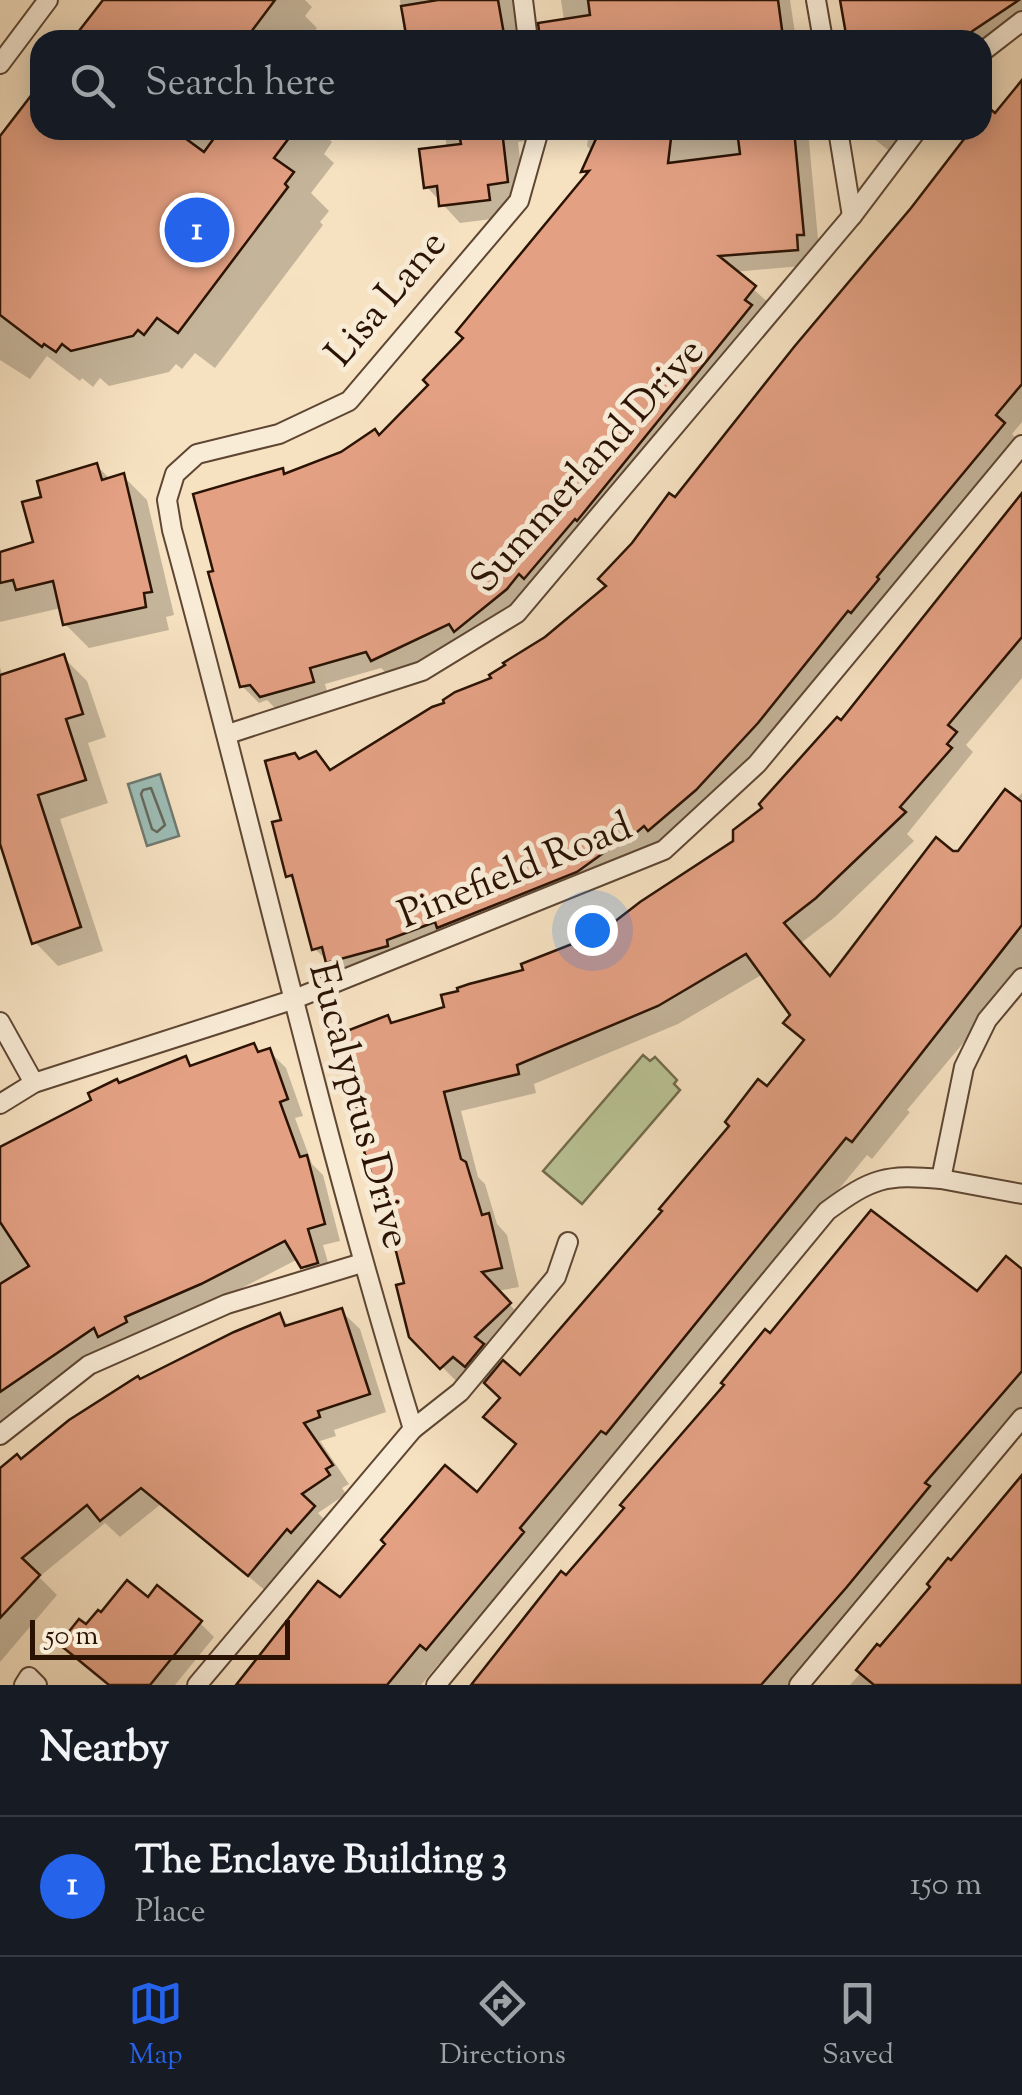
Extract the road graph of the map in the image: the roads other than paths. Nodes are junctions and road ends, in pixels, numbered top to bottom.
1 (48, 0) edge
2 (523, 0) edge
3 (816, 0) edge
4 (1022, 22) edge
5 (527, 30) edge
6 (821, 30) edge
7 (992, 44) edge
8 (0, 64) edge
9 (536, 140) edge
10 (840, 140) edge
11 (909, 140) edge
12 (852, 216) junction
13 (1022, 446) edge
14 (175, 474) joint
15 (228, 734) junction
16 (1022, 978) edge
17 (292, 1000) junction
18 (0, 1022) edge
19 (34, 1083) junction
20 (0, 1104) edge
21 (941, 1179) junction
22 (1022, 1194) edge
23 (568, 1242) dead end
24 (362, 1263) junction
25 (1022, 1418) edge
26 (413, 1429) junction
27 (0, 1435) edge
28 (24, 1685) edge
29 (37, 1685) edge
30 (197, 1685) edge
31 (436, 1685) edge
32 (799, 1685) edge

1 - 8 lane
2 - 5 lane
3 - 6 lane
4 - 7 lane
9 - 14 lane, Lisa Lane
10 - 12 lane
11 - 12 lane, Summerland Drive
12 - 15 lane, Summerland Drive
13 - 17 lane, Pinefield Road
14 - 15 lane, Eucalyptus Drive
15 - 17 lane, Eucalyptus Drive
16 - 21 lane
17 - 19 lane, Pinefield Road
17 - 24 lane, Eucalyptus Drive
18 - 19 lane
19 - 20 lane, Pinefield Road
21 - 22 lane
21 - 31 lane
23 - 26 lane
24 - 26 lane, Eucalyptus Drive
24 - 27 lane
25 - 32 lane
26 - 30 lane
28 - 29 lane

